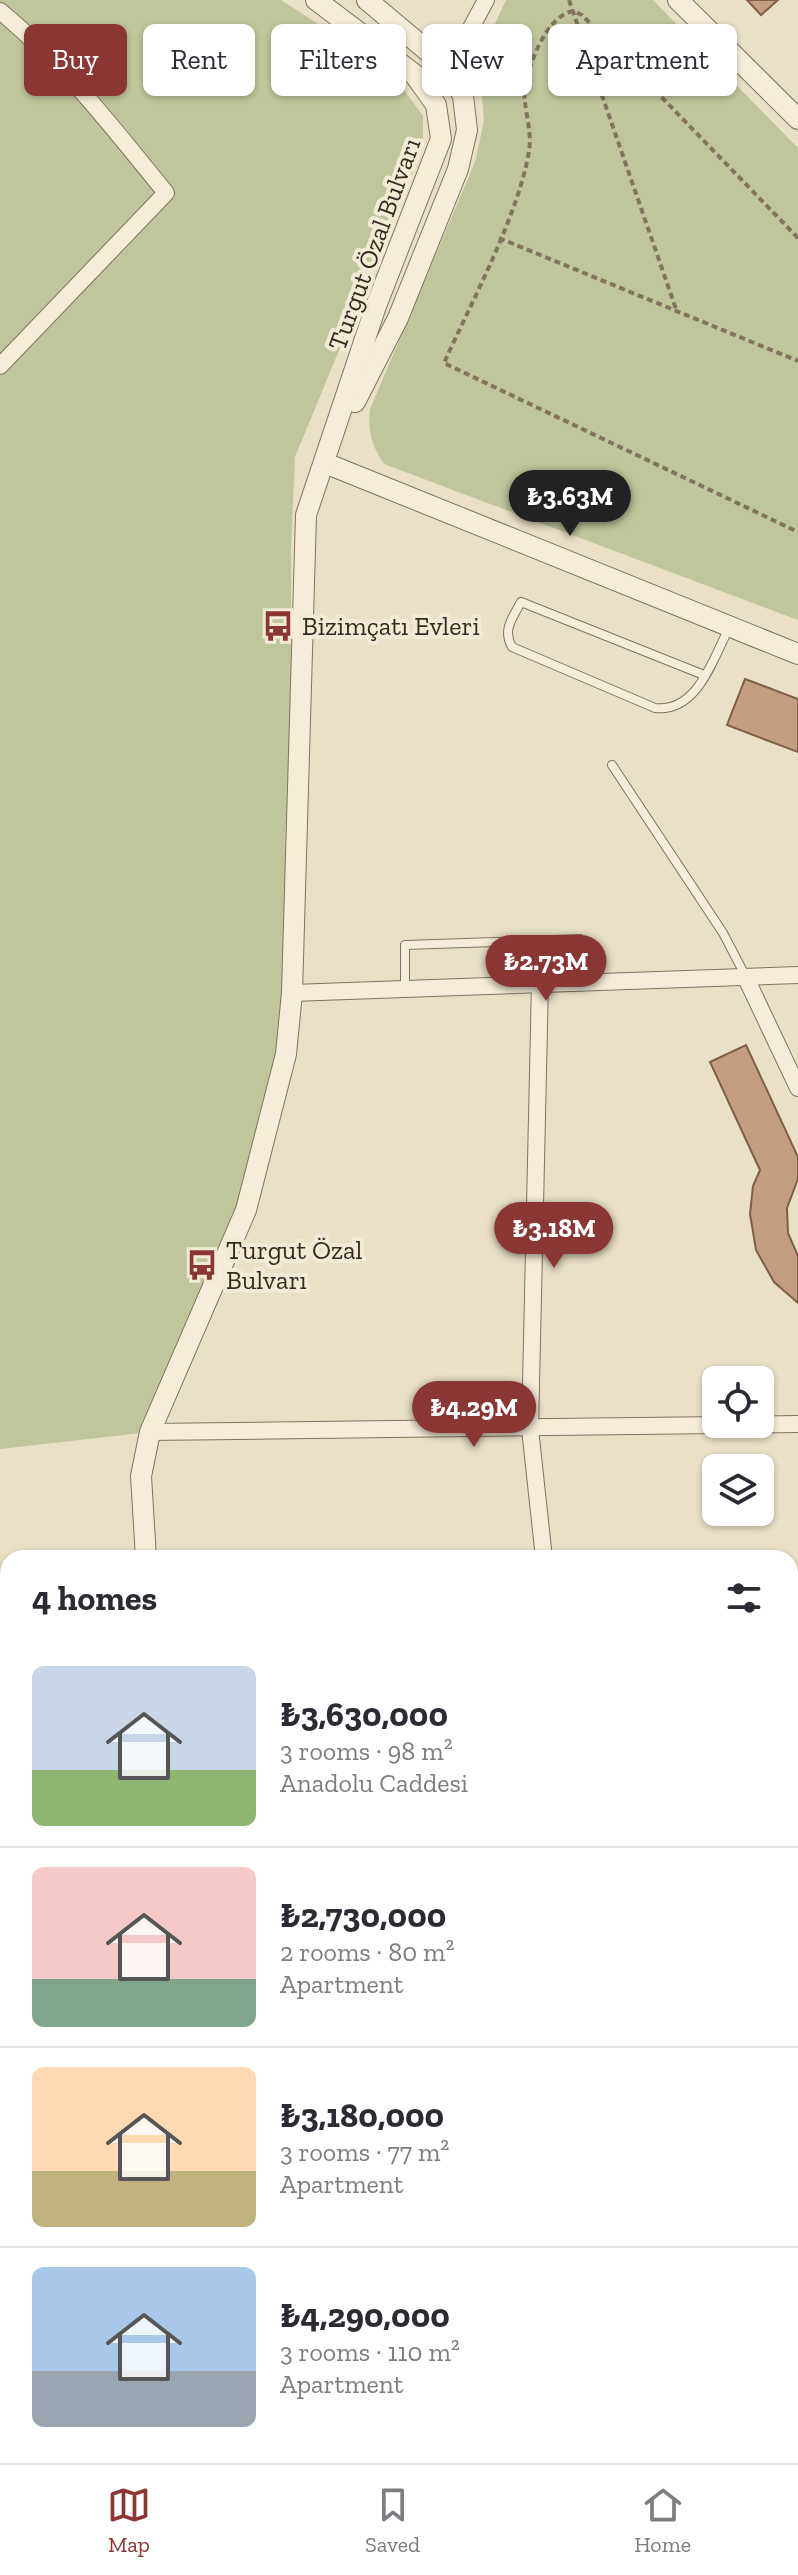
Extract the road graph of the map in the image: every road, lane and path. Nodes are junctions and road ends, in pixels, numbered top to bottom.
1 (316, 0) edge
2 (367, 0) edge
3 (486, 0) edge
4 (569, 0) edge
5 (678, 0) edge
6 (0, 11) edge
7 (573, 11) junction
8 (473, 24) edge
9 (422, 46) edge
10 (463, 96) edge
11 (798, 119) edge
12 (499, 238) junction
13 (798, 238) edge
14 (677, 312) junction
15 (798, 361) edge
16 (0, 366) edge
17 (325, 463) junction
18 (798, 532) edge
19 (730, 626) junction
20 (798, 654) edge
21 (704, 675) junction
22 (612, 765) dead end
23 (580, 939) dead end
24 (798, 975) edge
25 (746, 978) junction
26 (540, 983) junction
27 (405, 989) junction
28 (292, 993) junction
29 (798, 1088) edge
30 (798, 1424) edge
31 (530, 1429) junction
32 (150, 1432) junction
33 (146, 1550) edge
34 (543, 1550) edge

1 - 17 street, Turgut Özal Bulvarı
2 - 9 street, Turgut Özal Bulvarı
3 - 8 street
4 - 7 path
5 - 11 street
6 - 16 street
7 - 12 path
7 - 13 path
7 - 14 path
10 - 17 street, Turgut Özal Bulvarı
12 - 14 path
12 - 18 path
14 - 15 path
17 - 19 street
17 - 28 street, Turgut Özal Bulvarı
19 - 20 street
19 - 21 lane
21 - 21 lane
22 - 25 lane
23 - 27 lane
24 - 25 street
25 - 26 street
25 - 29 street
26 - 27 street
26 - 31 street
27 - 28 street
28 - 32 street, Turgut Özal Bulvarı
30 - 31 street
31 - 32 street
31 - 34 street
32 - 33 street, Turgut Özal Bulvarı

